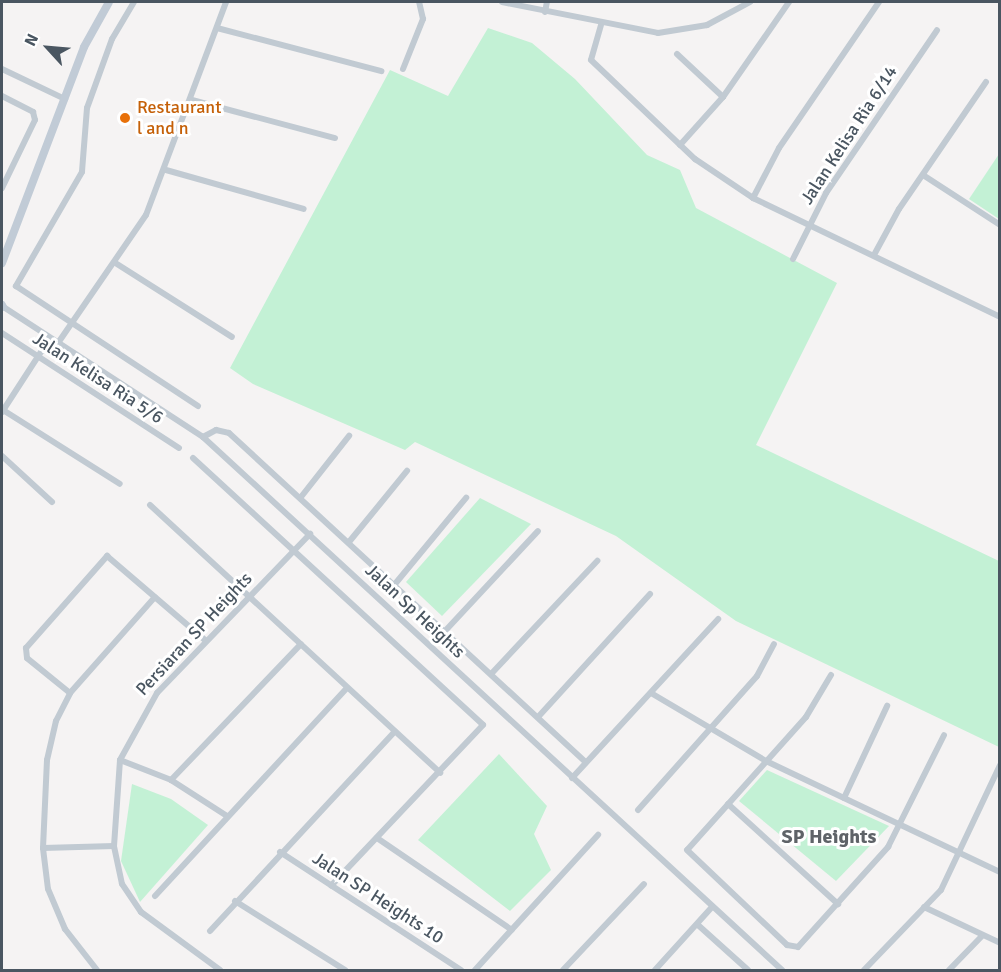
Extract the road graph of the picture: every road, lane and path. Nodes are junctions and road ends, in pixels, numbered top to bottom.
1 (109, 2) edge
2 (134, 2) edge
3 (226, 2) edge
4 (418, 2) edge
5 (502, 2) edge
6 (547, 2) edge
7 (750, 2) edge
8 (789, 2) edge
9 (879, 2) edge
10 (545, 12) junction
11 (601, 25) junction
12 (217, 28) junction
13 (937, 30) dead end
14 (677, 54) dead end
15 (2, 69) edge
16 (403, 69) dead end
17 (381, 71) dead end
18 (986, 82) dead end
19 (2, 96) edge
20 (723, 97) junction
21 (65, 99) junction
22 (192, 100) junction
23 (335, 138) dead end
24 (680, 145) junction
25 (166, 170) junction
26 (923, 175) junction
27 (2, 188) edge
28 (753, 198) junction
29 (304, 209) dead end
30 (810, 225) junction
31 (999, 225) edge
32 (874, 255) junction
33 (793, 259) dead end
34 (2, 263) edge
35 (117, 264) junction
36 (2, 306) edge
37 (999, 317) edge
38 (72, 325) junction
39 (2, 333) edge
40 (232, 337) dead end
41 (50, 338) junction
42 (58, 344) junction
43 (39, 358) junction
44 (198, 406) dead end
45 (2, 411) edge
46 (203, 436) junction
47 (349, 436) dead end
48 (179, 448) dead end
49 (2, 456) edge
50 (192, 458) dead end
51 (406, 471) dead end
52 (120, 484) dead end
53 (301, 497) junction
54 (466, 498) dead end
55 (52, 502) dead end
56 (150, 505) dead end
57 (538, 531) dead end
58 (310, 534) junction
59 (349, 542) junction
60 (293, 551) junction
61 (597, 561) dead end
62 (395, 584) junction
63 (650, 594) dead end
64 (249, 596) junction
65 (155, 597) junction
66 (718, 619) dead end
67 (446, 630) junction
68 (206, 641) junction
69 (300, 644) junction
70 (774, 644) dead end
71 (492, 673) junction
72 (831, 675) dead end
73 (347, 688) junction
74 (70, 693) junction
75 (651, 693) junction
76 (887, 706) dead end
77 (539, 716) junction
78 (708, 729) junction
79 (395, 731) junction
80 (944, 735) dead end
81 (120, 760) junction
82 (766, 761) junction
83 (586, 762) junction
84 (999, 765) edge
85 (440, 773) junction
86 (572, 778) junction
87 (171, 780) junction
88 (844, 798) junction
89 (728, 804) junction
90 (638, 810) dead end
91 (227, 816) junction
92 (901, 825) junction
93 (598, 835) dead end
94 (376, 838) junction
95 (114, 846) junction
96 (44, 848) junction
97 (280, 852) junction
98 (959, 852) junction
99 (999, 872) edge
100 (644, 884) dead end
101 (331, 886) junction
102 (155, 896) dead end
103 (236, 901) junction
104 (838, 904) junction
105 (712, 907) junction
106 (924, 907) junction
107 (698, 925) junction
108 (512, 930) junction
109 (210, 931) dead end
110 (982, 936) junction
111 (999, 943) edge
112 (98, 970) edge
113 (220, 970) edge
114 (345, 970) edge
115 (461, 970) edge
116 (475, 970) edge
117 (563, 970) edge
118 (655, 970) edge
119 (748, 970) edge
120 (782, 970) edge
121 (864, 970) edge
122 (949, 970) edge

1 - 21 main road
2 - 38 street
3 - 12 street
4 - 16 street
5 - 10 street
6 - 10 street
7 - 11 street
8 - 20 street
9 - 28 street
10 - 11 street
11 - 24 street
12 - 17 street
12 - 22 street
13 - 30 street, Jalan Kelisa Ria 6/14
14 - 20 street
15 - 21 street
18 - 26 street
19 - 27 street
20 - 24 street
21 - 34 main road
22 - 23 street
22 - 25 street
24 - 28 street
25 - 29 street
25 - 35 street
26 - 31 street
26 - 32 street
28 - 30 street
30 - 32 street
30 - 33 street, Jalan Kelisa Ria 6/14
32 - 37 street
35 - 38 street
35 - 40 street
36 - 41 street, Jalan Sp Heights
38 - 42 street
38 - 44 street
39 - 43 street, Jalan Kelisa Ria 5/6
41 - 42 street, Jalan Sp Heights
41 - 43 street
42 - 46 street, Jalan Sp Heights
43 - 45 street
43 - 48 street, Jalan Kelisa Ria 5/6
45 - 52 street
46 - 53 street
46 - 58 street, Jalan Sp Heights
47 - 53 street
49 - 55 street
50 - 60 street
51 - 59 street
53 - 59 street
54 - 62 street
56 - 64 street
57 - 67 street
58 - 60 street, Persiaran SP Heights
58 - 86 street, Jalan Sp Heights
59 - 62 street
60 - 64 street, Persiaran SP Heights
60 - 85 street
61 - 71 street
62 - 67 street
63 - 77 street
64 - 68 street, Persiaran SP Heights
64 - 69 street
65 - 68 street
65 - 74 street
65 - 74 street
66 - 75 street
67 - 71 street
68 - 81 street, Persiaran SP Heights
69 - 73 street
69 - 87 street
70 - 78 street
71 - 77 street
72 - 82 street
73 - 79 street
73 - 91 street
74 - 96 street
75 - 78 street
75 - 83 street
76 - 88 street
77 - 83 street
78 - 82 street
78 - 90 street
79 - 85 street
79 - 97 street
80 - 92 street
81 - 87 street
81 - 95 street, Persiaran SP Heights
82 - 88 street
82 - 89 street
83 - 86 street
84 - 98 street
85 - 94 street
86 - 105 street, Jalan Sp Heights
87 - 91 street
88 - 92 street
89 - 104 street
89 - 104 street
91 - 102 street
92 - 98 street
92 - 104 street
93 - 108 street
94 - 101 street
94 - 108 street
95 - 96 street
95 - 113 street, Persiaran SP Heights
96 - 112 street
97 - 101 street, Jalan SP Heights 10
97 - 103 street
98 - 99 street
98 - 106 street
100 - 117 street
101 - 115 street, Jalan SP Heights 10
103 - 109 street
103 - 114 street
105 - 107 street
105 - 120 street, Jalan Sp Heights
106 - 110 street
106 - 121 street
107 - 118 street
107 - 119 street
108 - 116 street
110 - 111 street
110 - 122 street

